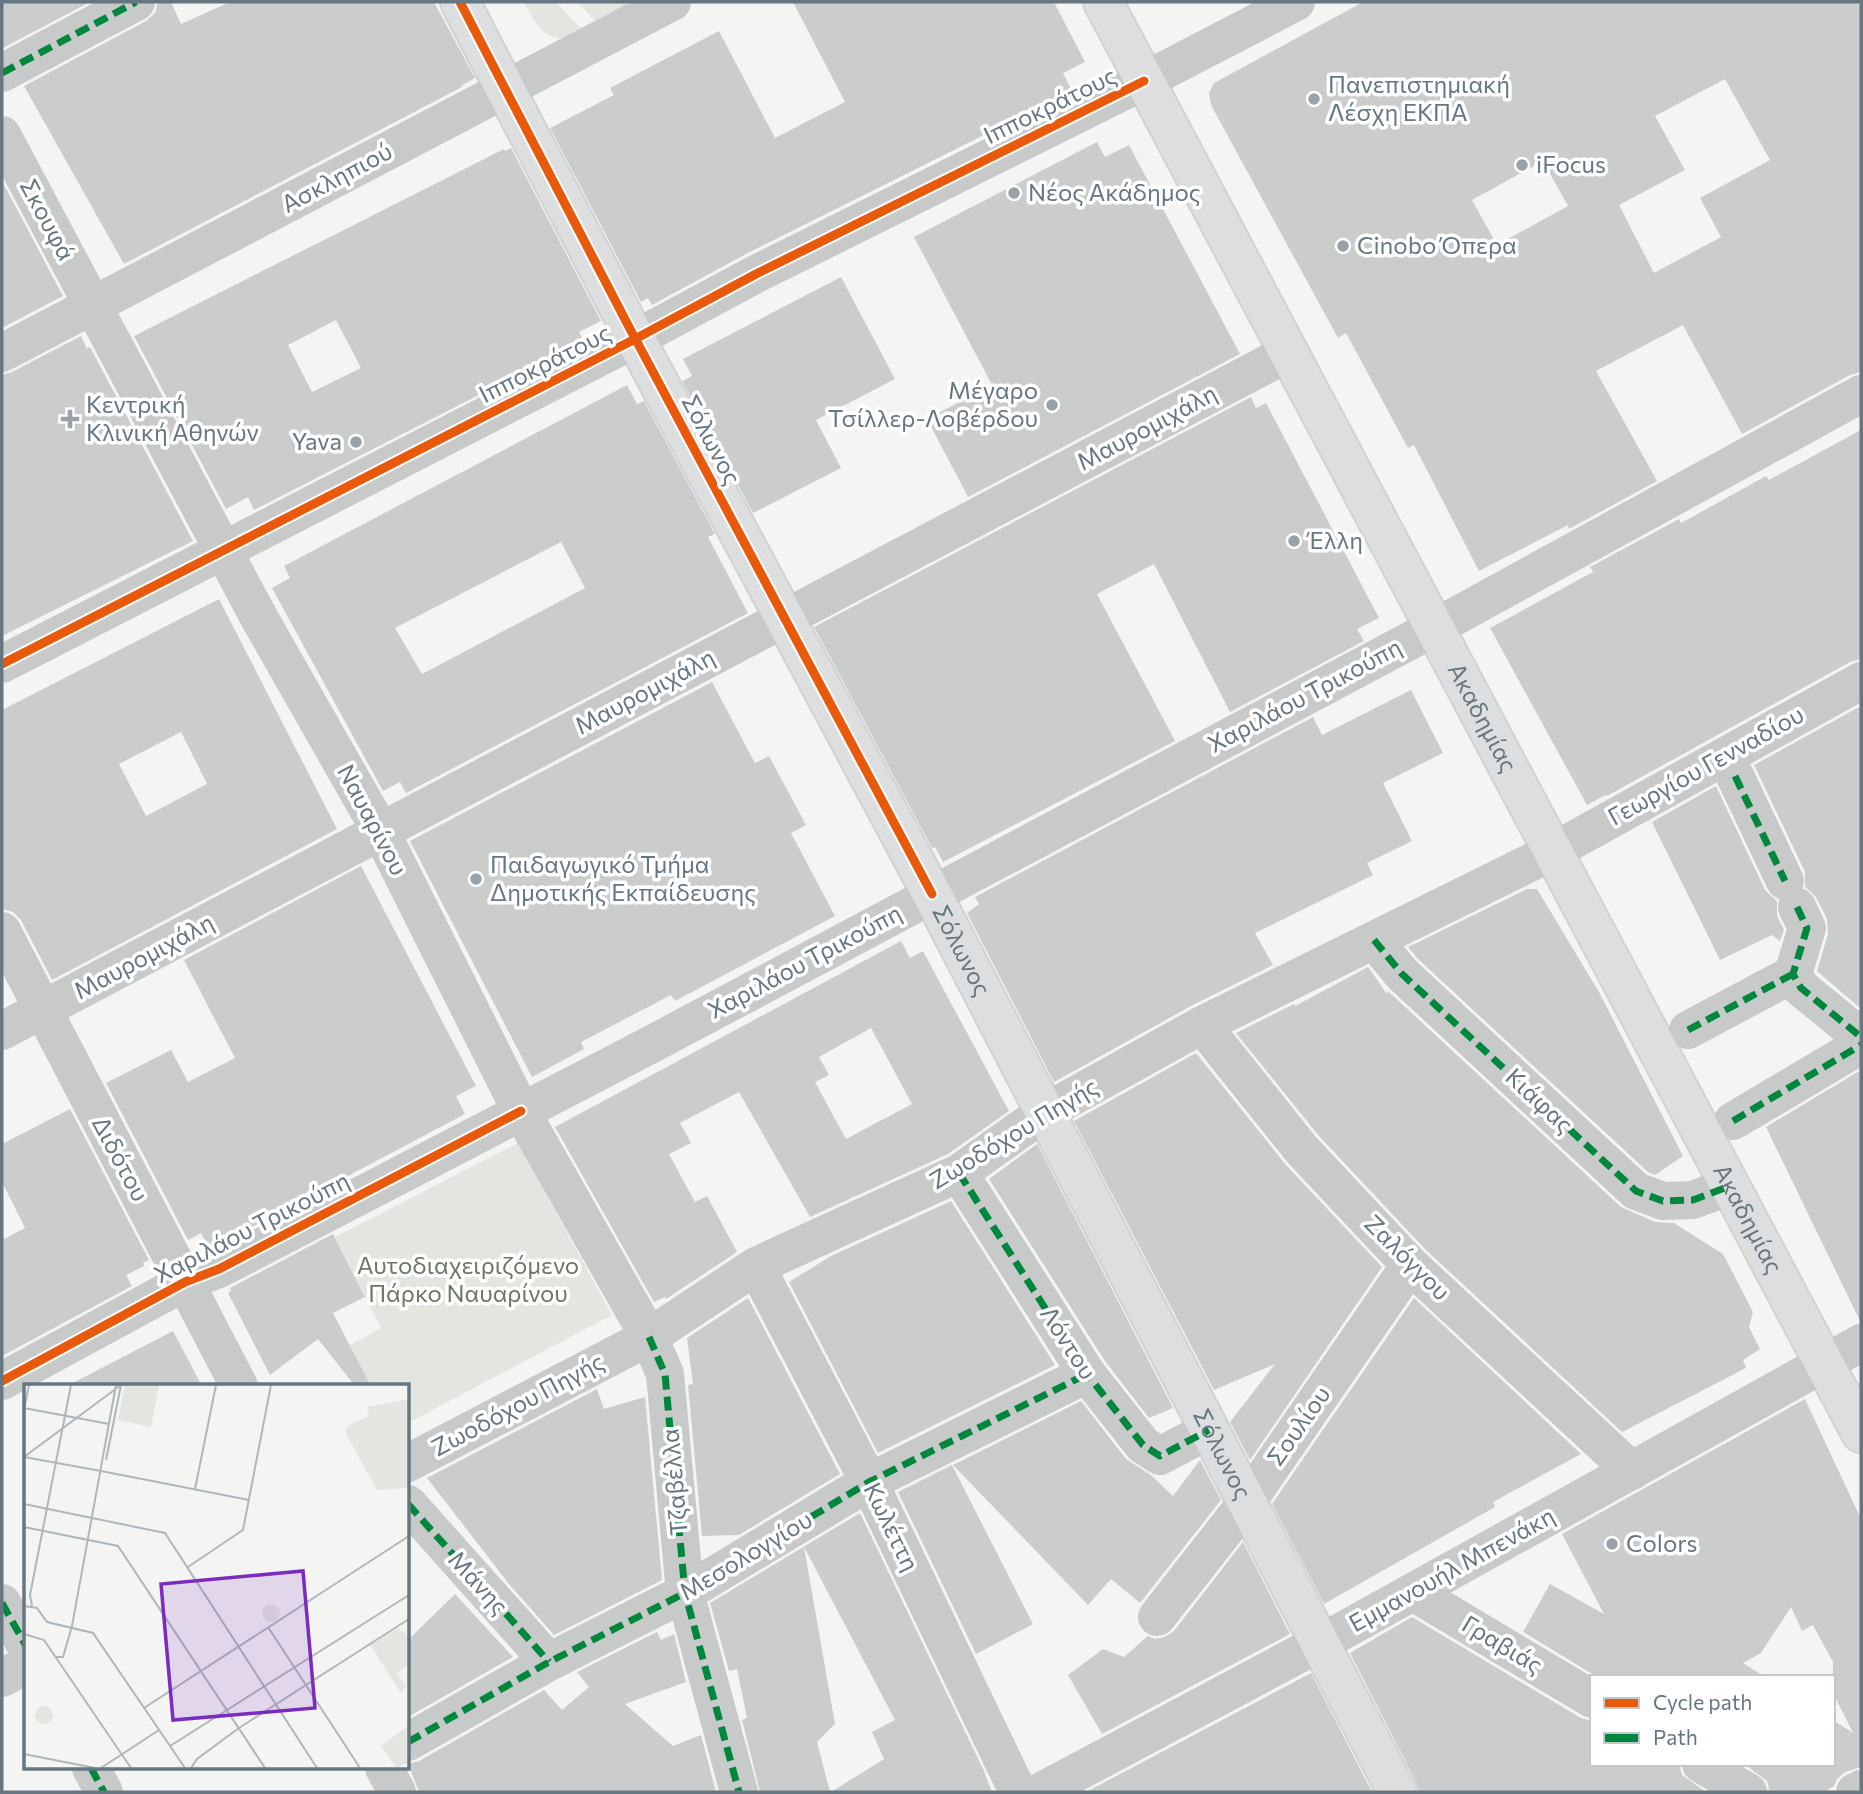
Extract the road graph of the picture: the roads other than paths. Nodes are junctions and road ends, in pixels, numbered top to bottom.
1 (136, 2) edge
2 (460, 2) edge
3 (672, 2) edge
4 (1103, 2) edge
5 (1296, 2) edge
6 (2, 73) edge
7 (1144, 81) junction
8 (505, 89) junction
9 (2, 135) edge
10 (92, 306) junction
11 (635, 339) junction
12 (2, 353) edge
13 (1288, 353) junction
14 (1861, 394) edge
15 (223, 551) junction
16 (785, 619) junction
17 (1434, 628) junction
18 (2, 664) edge
19 (1861, 681) edge
20 (1735, 776) dead end
21 (381, 832) junction
22 (1552, 852) junction
23 (932, 894) junction
24 (2, 931) edge
25 (1374, 940) junction
26 (1793, 974) junction
27 (43, 1010) junction
28 (1202, 1025) junction
29 (1688, 1030) dead end
30 (2, 1031) edge
31 (1861, 1037) edge
32 (1861, 1045) edge
33 (521, 1111) junction
34 (1045, 1112) junction
35 (1733, 1121) dead end
36 (959, 1173) junction
37 (1730, 1186) junction
38 (1410, 1265) junction
39 (756, 1266) junction
40 (184, 1282) junction
41 (649, 1337) junction
42 (1861, 1343) edge
43 (1824, 1364) junction
44 (1087, 1374) junction
45 (2, 1381) edge
46 (238, 1384) edge
47 (1209, 1430) junction
48 (1861, 1433) edge
49 (410, 1462) edge
50 (1632, 1471) junction
51 (869, 1482) junction
52 (1247, 1502) junction
53 (410, 1506) edge
54 (1413, 1592) junction
55 (685, 1593) junction
56 (2, 1603) edge
57 (1157, 1617) dead end
58 (24, 1642) edge
59 (1320, 1643) junction
60 (549, 1662) junction
61 (24, 1666) edge
62 (2, 1678) edge
63 (1590, 1698) edge
64 (410, 1741) edge
65 (1705, 1766) edge
66 (92, 1770) edge
67 (384, 1770) edge
68 (1861, 1789) edge
69 (104, 1792) edge
70 (397, 1792) edge
71 (738, 1792) edge
72 (1018, 1792) edge
73 (1040, 1792) edge
74 (1397, 1792) edge
75 (1748, 1792) edge
76 (1855, 1792) edge

1 - 6 street
2 - 8 main road, Σόλωνος
3 - 8 street, Ασκληπιού
4 - 7 main road, Ακαδημίας
5 - 7 street, Ιπποκράτους
7 - 11 street, Ιπποκράτους
7 - 13 main road, Ακαδημίας
8 - 10 street, Ασκληπιού
8 - 11 main road, Σόλωνος
9 - 10 street, Σκουφά
10 - 12 street, Ασκληπιού
10 - 15 street, Ναυαρίνου
11 - 15 street, Ιπποκράτους
11 - 16 main road, Σόλωνος
13 - 16 street, Μαυρομιχάλη
13 - 17 main road, Ακαδημίας
14 - 17 street, Χαριλάου Τρικούπη
15 - 18 street, Ιπποκράτους
15 - 21 street, Ναυαρίνου
16 - 21 street, Μαυρομιχάλη
16 - 23 main road, Σόλωνος
17 - 22 main road, Ακαδημίας
17 - 23 street, Χαριλάου Τρικούπη
19 - 22 street, Γεωργίου Γενναδίου
20 - 26 street
21 - 27 street, Μαυρομιχάλη
21 - 33 street, Ναυαρίνου
22 - 25 street, Ζωοδόχου Πηγής
22 - 37 main road, Ακαδημίας
23 - 33 street, Χαριλάου Τρικούπη
23 - 34 main road, Σόλωνος
24 - 27 street, Διδότου
25 - 28 street, Ζωοδόχου Πηγής
25 - 37 street, Κιάφας
26 - 29 street
26 - 31 street
27 - 30 street, Μαυρομιχάλη
27 - 40 street, Διδότου
28 - 34 street, Ζωοδόχου Πηγής
28 - 38 street, Ζαλόγγου
32 - 35 street
33 - 40 street, Χαριλάου Τρικούπη
33 - 41 street, Ναυαρίνου
34 - 36 street, Ζωοδόχου Πηγής
34 - 47 main road, Σόλωνος
36 - 39 street, Ζωοδόχου Πηγής
36 - 44 street, Λόντου
37 - 43 main road, Ακαδημίας
38 - 50 street, Ζαλόγγου
38 - 52 street, Σουλίου
39 - 41 street, Ζωοδόχου Πηγής
39 - 51 street, Κωλέττη
40 - 45 street, Χαριλάου Τρικούπη
40 - 46 street, Διδότου
41 - 49 street, Ζωοδόχου Πηγής
41 - 55 street, Τζαβέλλα
42 - 43 street, Εμμανουήλ Μπενάκη
43 - 48 main road, Ακαδημίας
43 - 50 street, Εμμανουήλ Μπενάκη
44 - 47 street, Λόντου
44 - 51 street, Μεσολογγίου
47 - 52 main road, Σόλωνος
50 - 54 street, Εμμανουήλ Μπενάκη
51 - 55 street, Μεσολογγίου
51 - 72 street, Κωλέττη
52 - 57 street, Σουλίου
52 - 59 main road, Σόλωνος
53 - 60 street, Μάνης
54 - 59 street, Εμμανουήλ Μπενάκη
54 - 63 street, Γραβιάς
55 - 60 street, Μεσολογγίου
55 - 71 street, Τζαβέλλα
56 - 58 street
59 - 73 street, Εμμανουήλ Μπενάκη
59 - 74 main road, Σόλωνος
60 - 64 street, Μεσολογγίου
61 - 62 street
65 - 75 street
66 - 69 street
67 - 70 street
68 - 76 street

